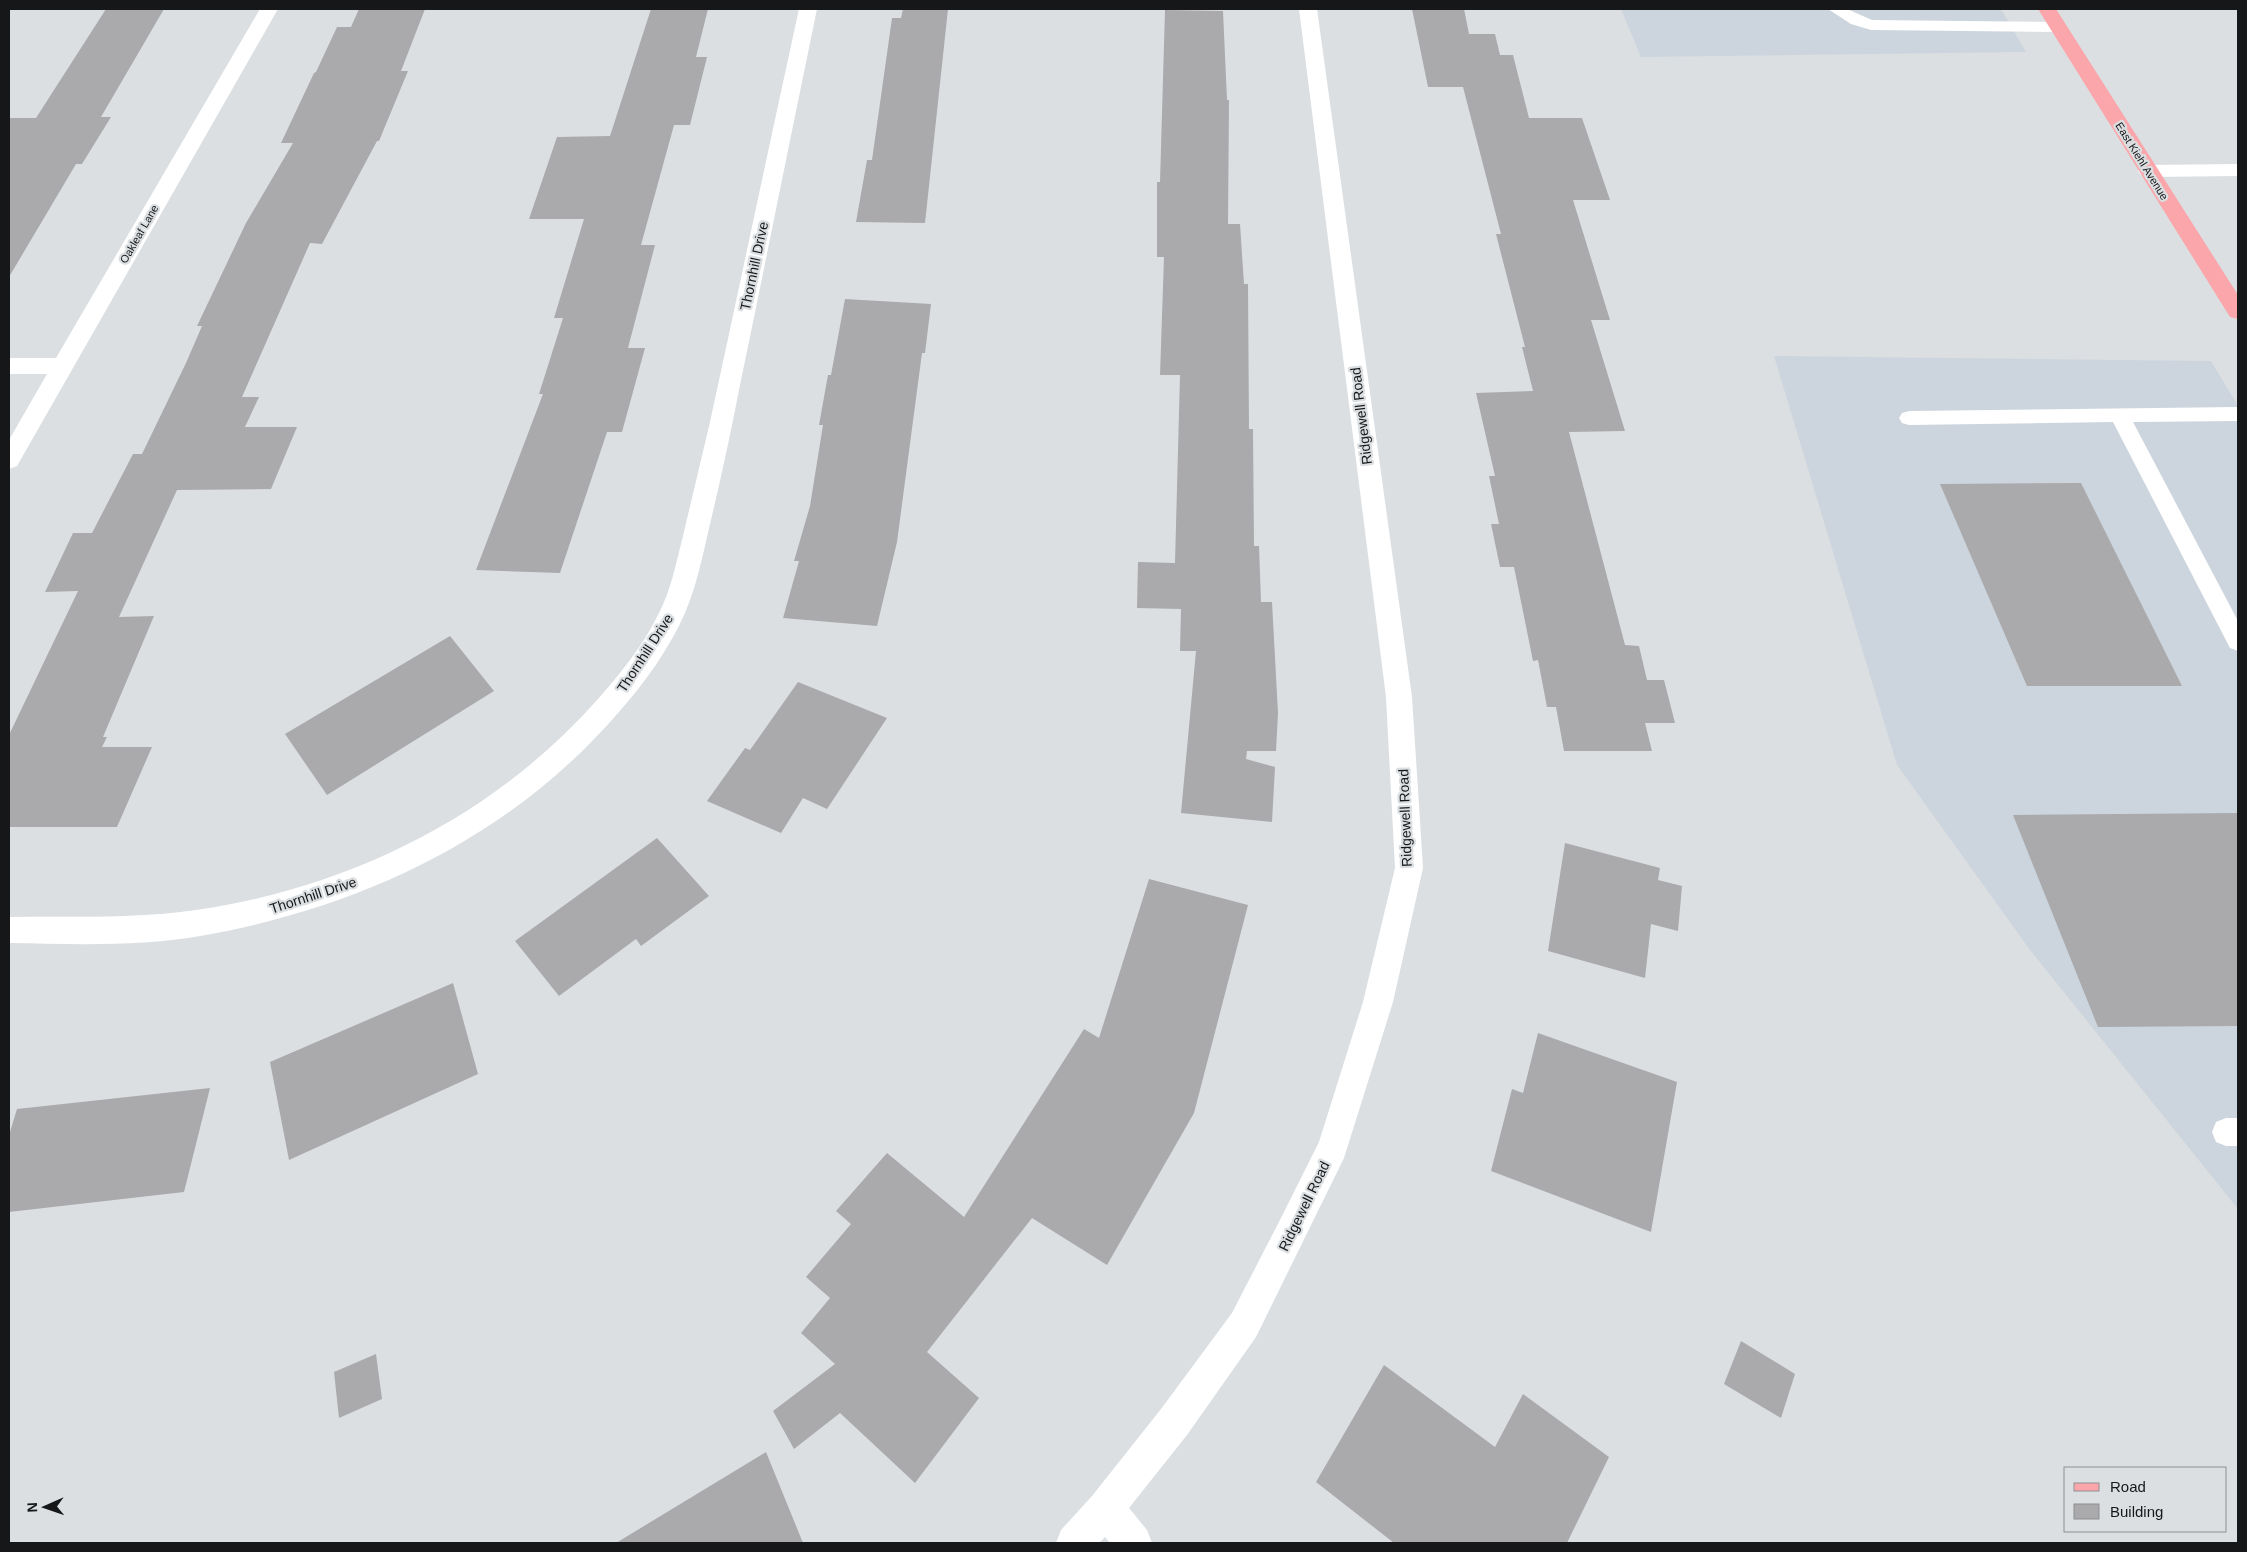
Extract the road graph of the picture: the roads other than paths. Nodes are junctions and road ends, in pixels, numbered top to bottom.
1 (269, 9) edge
2 (808, 9) edge
3 (1308, 9) edge
4 (1836, 9) edge
5 (1934, 9) edge
6 (2047, 9) edge
7 (1944, 26) junction
8 (2058, 27) junction
9 (2148, 170) junction
10 (2238, 170) edge
11 (2238, 312) edge
12 (9, 366) edge
13 (62, 366) junction
14 (2238, 414) edge
15 (2119, 415) junction
16 (1909, 418) dead end
17 (9, 460) edge
18 (2238, 642) edge
19 (9, 930) edge
20 (1105, 1509) junction
21 (1074, 1543) edge
22 (1134, 1543) edge

1 - 13 street, Oakleaf Lane
2 - 19 street, Thornhill Drive
3 - 20 street, Ridgewell Road
4 - 7 lane
5 - 7 lane
6 - 8 main road, East Kiehl Avenue
7 - 8 lane
8 - 9 main road, East Kiehl Avenue
9 - 10 street
9 - 11 main road, East Kiehl Avenue
12 - 13 street
13 - 17 street, Oakleaf Lane
14 - 15 lane
15 - 16 lane
15 - 18 lane
20 - 21 street, Ridgewell Road
20 - 22 street

